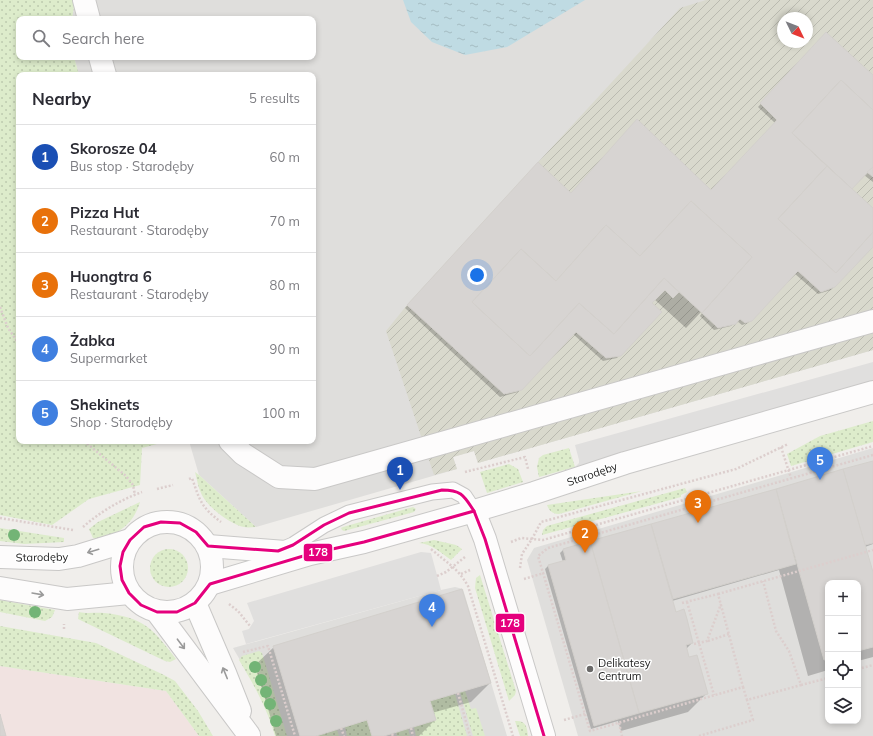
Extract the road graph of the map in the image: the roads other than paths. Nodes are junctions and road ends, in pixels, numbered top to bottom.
1 (84, 0) edge
2 (89, 16) edge
3 (101, 60) edge
4 (104, 72) edge
5 (873, 321) edge
6 (873, 392) edge
7 (233, 444) edge
8 (474, 511) junction
9 (130, 540) junction
10 (208, 546) junction
11 (278, 551) junction
12 (310, 554) junction
13 (0, 557) edge
14 (0, 588) edge
15 (129, 593) junction
16 (203, 593) junction
17 (157, 612) junction
18 (249, 736) edge
19 (544, 736) edge

1 - 2 street
3 - 4 street
5 - 7 street
6 - 8 street, Starodęby
8 - 11 lane
8 - 12 street, Starodęby
8 - 19 street
9 - 10 street
9 -> 13 street, Starodęby
9 - 15 street
10 - 11 street, Starodęby
10 - 16 street
11 - 12 street, Starodęby
12 - 16 street, Starodęby
14 -> 15 street
15 - 17 street
16 - 17 street
18 -> 16 street
17 -> 18 street

